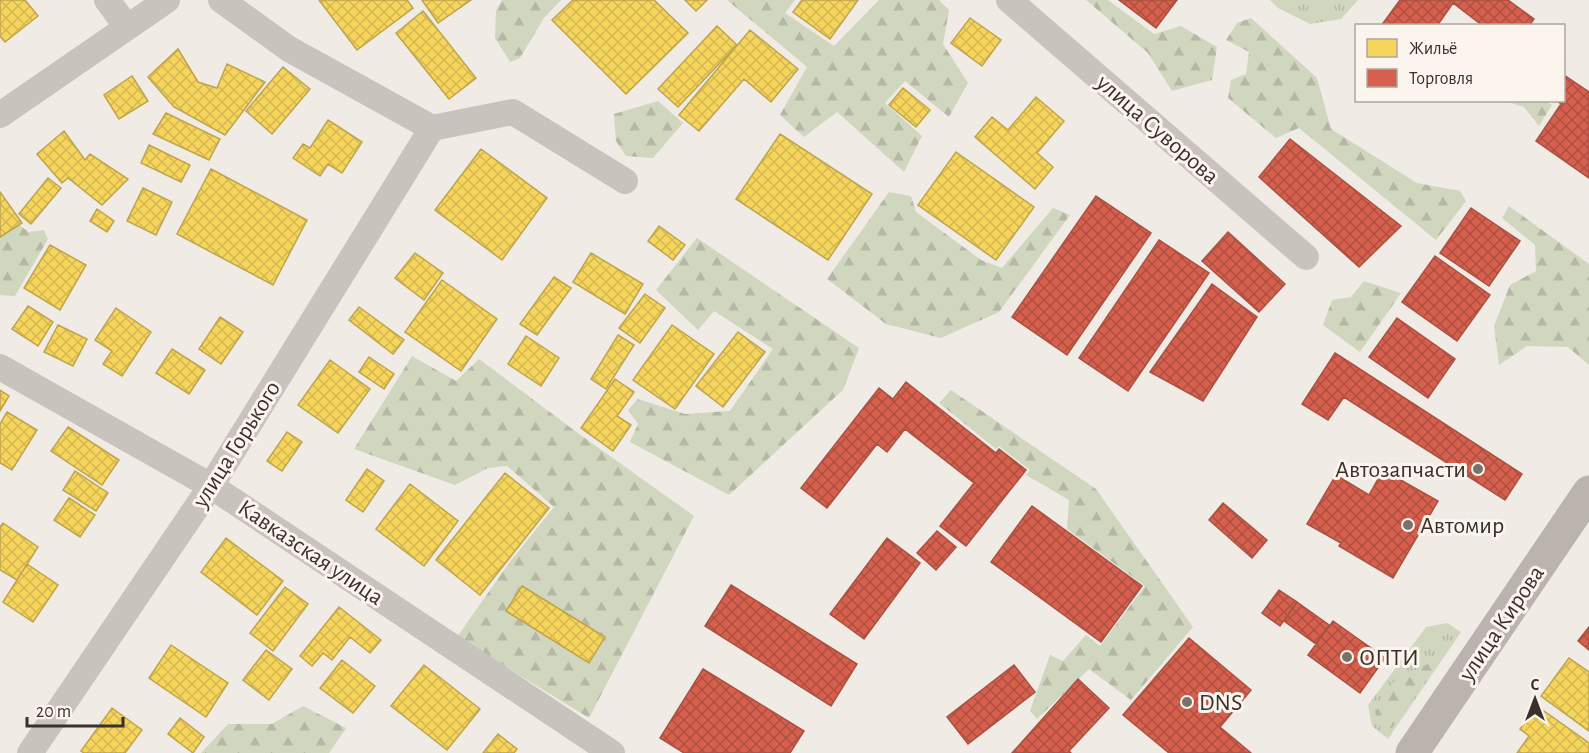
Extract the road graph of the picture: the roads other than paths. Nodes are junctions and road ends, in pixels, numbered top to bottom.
1 (107, 0) edge
2 (167, 0) edge
3 (221, 0) edge
4 (1009, 0) edge
5 (127, 27) junction
6 (0, 115) edge
7 (432, 128) junction
8 (625, 181) dead end
9 (1306, 258) dead end
10 (0, 367) edge
11 (211, 486) junction
12 (1589, 492) edge
13 (30, 753) edge
14 (612, 753) edge
15 (1412, 753) edge

1 - 5 street
2 - 5 street
3 - 7 street
4 - 9 street, улица Суворова
5 - 6 street
7 - 8 street
7 - 11 street, улица Горького
10 - 11 street, Кавказская улица
11 - 13 street, улица Горького
11 - 14 street, Кавказская улица
12 - 15 main road, улица Кирова

